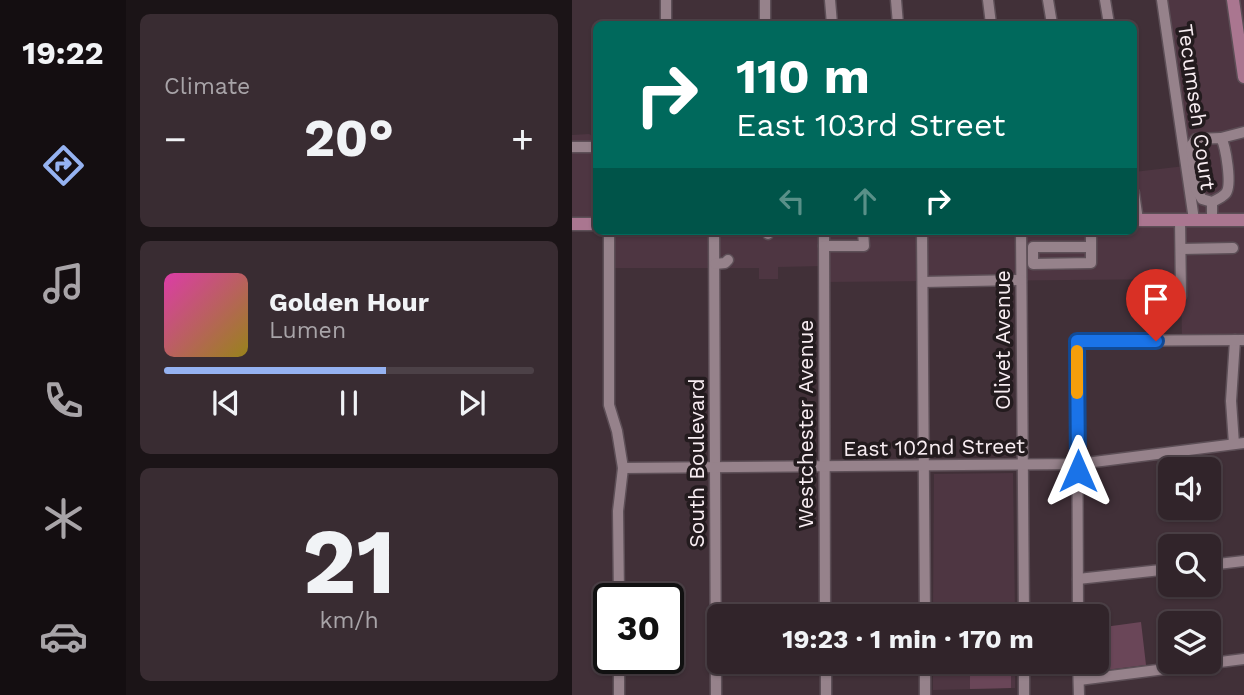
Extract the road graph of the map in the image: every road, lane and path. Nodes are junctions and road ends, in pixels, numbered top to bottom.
1 (666, 0) edge
2 (765, 0) edge
3 (830, 0) edge
4 (896, 0) edge
5 (988, 0) edge
6 (1048, 0) edge
7 (1105, 0) edge
8 (1162, 0) edge
9 (1233, 0) edge
10 (666, 21) edge
11 (765, 21) edge
12 (832, 21) edge
13 (898, 21) edge
14 (991, 21) edge
15 (1052, 21) edge
16 (1108, 21) edge
17 (1242, 52) edge
18 (1244, 77) edge
19 (1244, 132) edge
20 (1221, 138) junction
21 (572, 147) edge
22 (593, 147) edge
23 (1211, 202) junction
24 (1137, 220) edge
25 (1180, 220) junction
26 (1194, 220) junction
27 (1211, 220) junction
28 (1244, 220) edge
29 (572, 224) edge
30 (593, 224) edge
31 (609, 235) edge
32 (714, 235) edge
33 (825, 235) edge
34 (863, 235) edge
35 (922, 235) edge
36 (1021, 235) edge
37 (1091, 235) edge
38 (824, 246) junction
39 (1091, 247) junction
40 (1233, 248) dead end
41 (1181, 249) junction
42 (1021, 257) junction
43 (1033, 257) junction
44 (728, 260) dead end
45 (715, 264) junction
46 (1021, 280) junction
47 (923, 282) junction
48 (1181, 296) dead end
49 (1239, 340) edge
50 (1239, 443) edge
51 (1078, 464) junction
52 (1021, 465) junction
53 (716, 466) junction
54 (924, 466) junction
55 (825, 467) junction
56 (623, 468) junction
57 (1244, 561) edge
58 (1221, 564) edge
59 (1158, 570) edge
60 (1078, 579) junction
61 (619, 583) edge
62 (825, 604) edge
63 (925, 604) edge
64 (1024, 604) edge
65 (1078, 604) edge
66 (1244, 659) edge
67 (619, 674) edge
68 (826, 674) edge
69 (925, 674) edge
70 (1024, 674) edge
71 (1079, 674) edge
72 (1079, 680) junction
73 (619, 695) edge
74 (716, 695) edge
75 (826, 695) edge
76 (925, 695) edge
77 (1024, 695) edge
78 (1079, 695) edge

1 - 10 street
2 - 11 street
3 - 12 street
4 - 13 street
5 - 14 street
6 - 15 street
7 - 16 street
8 - 26 street, Tecumseh Court
9 - 17 main road
17 - 18 main road
19 - 20 street
20 - 23 street
20 - 23 street
21 - 22 street
23 - 27 street
24 - 25 main road
25 - 26 main road
25 - 41 street
26 - 27 main road
27 - 28 main road
29 - 30 main road
31 - 56 street
32 - 45 street, South Boulevard
33 - 38 street, Westchester Avenue
34 - 38 street
35 - 47 street
36 - 42 street, Olivet Avenue
37 - 39 street
38 - 55 street, Westchester Avenue
39 - 43 street
39 - 43 street
40 - 41 street
41 - 48 street
42 - 43 street
42 - 46 street, Olivet Avenue
44 - 45 street
45 - 53 street, South Boulevard
46 - 47 street
46 - 52 street, Olivet Avenue
47 - 54 street
49 - 50 street
49 - 51 street
50 - 51 street, East 102nd Street
51 - 52 street, East 102nd Street
51 - 60 street
52 - 54 street, East 102nd Street
52 - 64 street, Olivet Avenue
53 - 55 street, East 102nd Street
53 - 56 street, East 102nd Street
53 - 74 street, South Boulevard
54 - 55 street, East 102nd Street
54 - 63 street
55 - 62 street, Westchester Avenue
56 - 61 street
57 - 58 street
59 - 60 street
60 - 65 street
66 - 72 street
67 - 73 street
68 - 75 street
69 - 76 street
70 - 77 street
71 - 72 street
72 - 78 street

